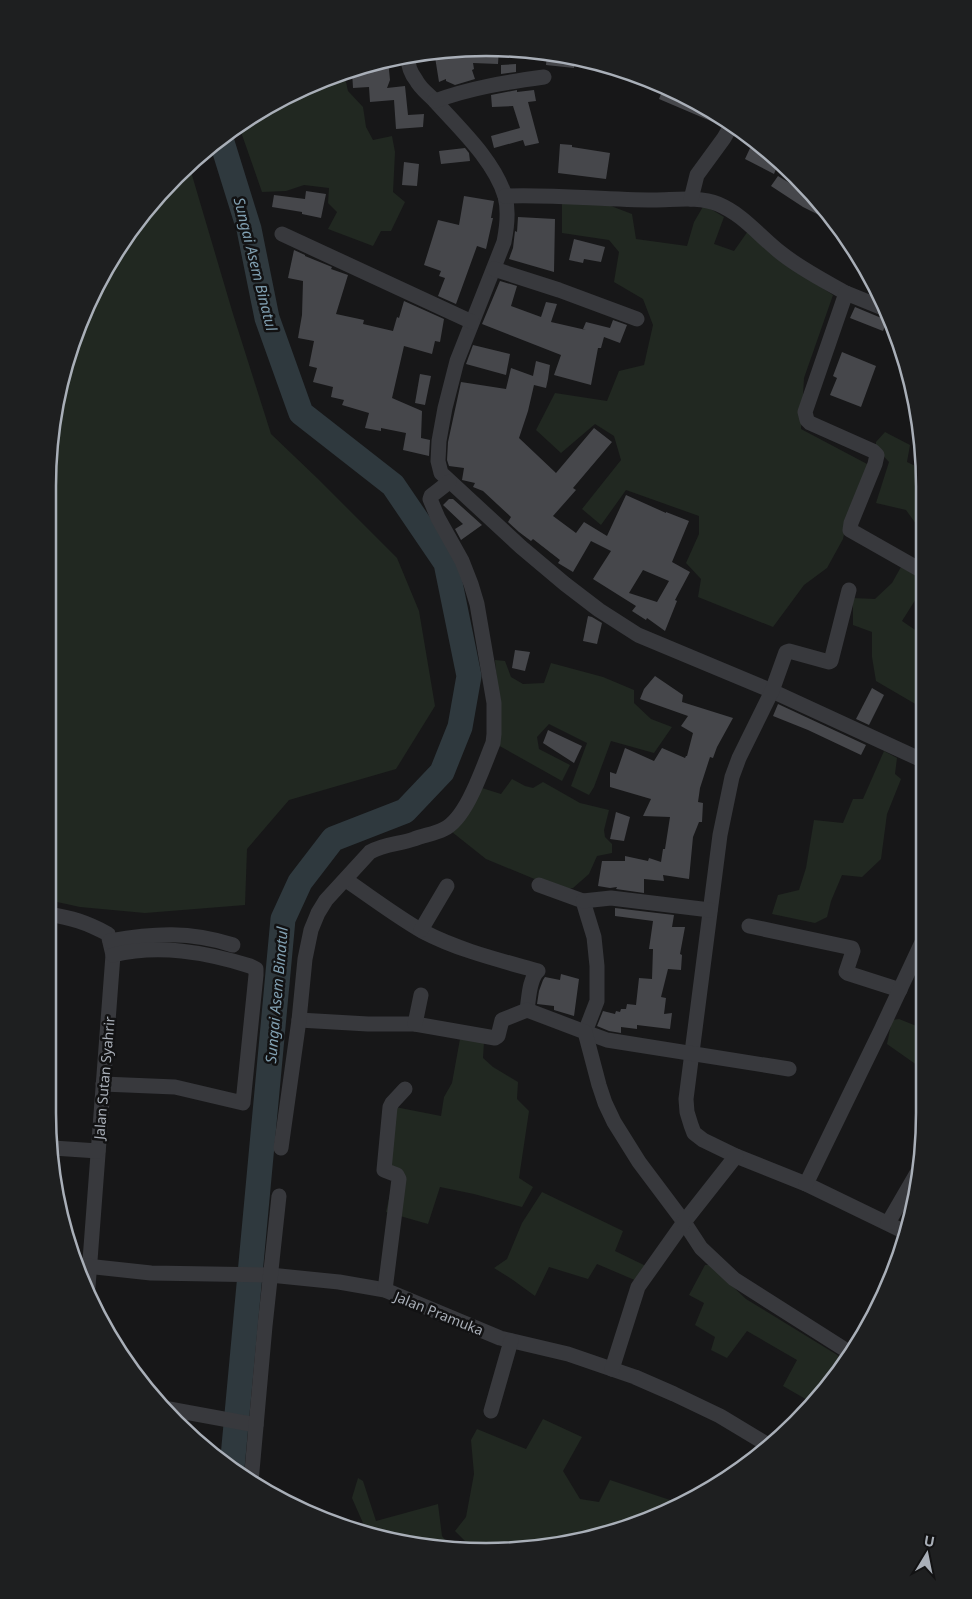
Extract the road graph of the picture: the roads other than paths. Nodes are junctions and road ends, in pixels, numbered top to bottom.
1 (408, 64) edge
2 (544, 77) dead end
3 (435, 101) junction
4 (728, 131) edge
5 (505, 196) junction
6 (691, 199) junction
7 (282, 234) dead end
8 (494, 269) junction
9 (846, 293) junction
10 (875, 305) edge
11 (637, 319) dead end
12 (472, 322) junction
13 (449, 482) junction
14 (916, 567) edge
15 (849, 590) dead end
16 (772, 691) junction
17 (916, 757) edge
18 (346, 880) junction
19 (539, 885) dead end
20 (447, 886) dead end
21 (583, 901) junction
22 (710, 910) junction
23 (56, 915) edge
24 (749, 926) dead end
25 (421, 930) junction
26 (233, 945) dead end
27 (112, 952) junction
28 (916, 955) edge
29 (900, 990) junction
30 (421, 995) dead end
31 (527, 1010) junction
32 (299, 1020) junction
33 (415, 1024) junction
34 (595, 1036) junction
35 (692, 1054) junction
36 (789, 1069) dead end
37 (103, 1084) junction
38 (405, 1089) dead end
39 (58, 1148) edge
40 (281, 1148) dead end
41 (98, 1151) junction
42 (736, 1156) junction
43 (806, 1184) junction
44 (909, 1188) edge
45 (279, 1196) dead end
46 (688, 1217) junction
47 (888, 1223) junction
48 (900, 1229) edge
49 (83, 1262) edge
50 (84, 1265) edge
51 (268, 1275) junction
52 (385, 1290) junction
53 (511, 1341) junction
54 (845, 1349) edge
55 (612, 1369) junction
56 (176, 1410) edge
57 (491, 1411) dead end
58 (255, 1425) junction
59 (762, 1442) edge
60 (252, 1473) edge

1 - 3 street
2 - 3 street
3 - 5 street
4 - 6 street
5 - 6 street
5 - 8 street
6 - 9 street
7 - 12 street
8 - 11 street
8 - 12 street
9 - 10 street
9 - 14 street
12 - 13 street
13 - 16 street
13 - 18 street
15 - 16 street
16 - 17 street
16 - 22 street
18 - 25 street
18 - 32 street
19 - 21 street
20 - 25 street
21 - 22 street
21 - 34 street
22 - 35 street
23 - 27 street
24 - 29 street
25 - 31 street
26 - 27 street
27 - 37 street, Jalan Sutan Syahrir
27 - 37 street
28 - 29 street
29 - 43 street
30 - 33 street
31 - 33 street
31 - 34 street
32 - 33 street
32 - 40 street
34 - 35 street
34 - 46 street
35 - 36 street
35 - 42 street
37 - 41 street, Jalan Sutan Syahrir
38 - 52 street
39 - 41 street
41 - 49 street, Jalan Sutan Syahrir
42 - 43 street
42 - 46 street
43 - 47 street
44 - 47 street
45 - 51 street
46 - 54 street
46 - 55 street
47 - 48 street
50 - 51 street, Jalan Pramuka
51 - 52 street, Jalan Pramuka
51 - 58 street
52 - 53 street, Jalan Pramuka
53 - 55 street, Jalan Pramuka
53 - 57 street
55 - 59 street, Jalan Pramuka
56 - 58 street
58 - 60 street

